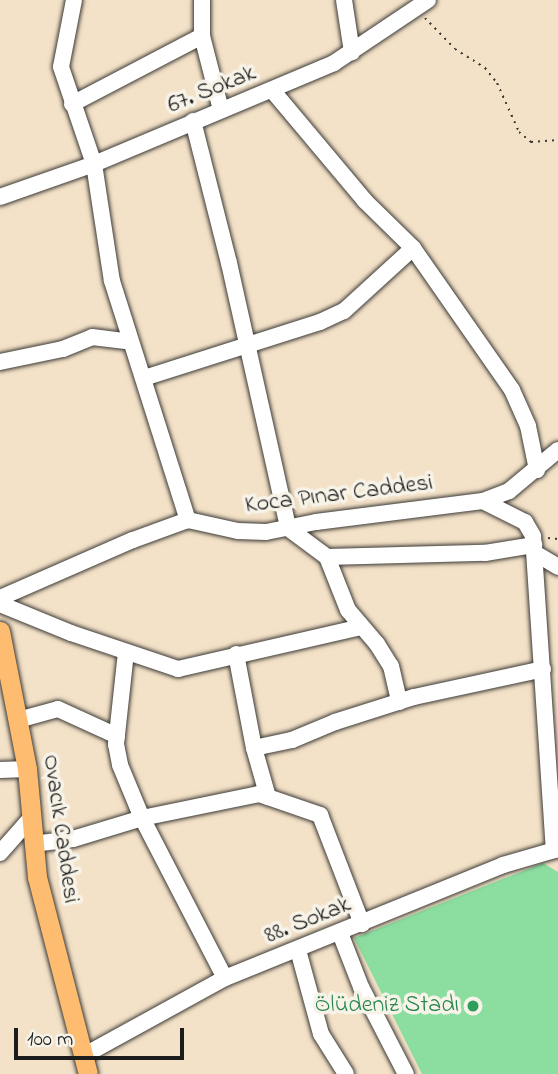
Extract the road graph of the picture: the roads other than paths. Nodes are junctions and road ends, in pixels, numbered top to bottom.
1 (74, 0) edge
2 (202, 0) edge
3 (344, 0) edge
4 (422, 4) edge
5 (202, 36) junction
6 (352, 52) junction
7 (272, 90) junction
8 (72, 104) junction
9 (221, 110) junction
10 (193, 121) junction
11 (94, 164) junction
12 (0, 197) edge
13 (413, 248) junction
14 (130, 342) junction
15 (246, 344) junction
16 (0, 362) edge
17 (144, 378) junction
18 (558, 450) edge
19 (537, 470) junction
20 (483, 501) junction
21 (188, 520) junction
22 (288, 528) junction
23 (534, 549) junction
24 (327, 557) junction
25 (558, 566) edge
26 (0, 598) edge
27 (0, 604) edge
28 (361, 628) junction
29 (0, 631) edge
30 (126, 652) junction
31 (236, 654) junction
32 (543, 670) junction
33 (399, 702) junction
34 (18, 720) junction
35 (117, 736) junction
36 (254, 748) junction
37 (27, 769) junction
38 (0, 770) edge
39 (268, 797) junction
40 (30, 818) junction
41 (142, 818) junction
42 (33, 844) junction
43 (556, 850) edge
44 (0, 853) edge
45 (362, 924) junction
46 (340, 933) junction
47 (298, 950) junction
48 (225, 978) junction
49 (86, 1065) edge
50 (346, 1074) edge
51 (406, 1074) edge

1 - 8 street
2 - 5 street
3 - 6 street
4 - 6 street, 67. Sokak
5 - 8 street
5 - 9 street
6 - 7 street, 67. Sokak
7 - 9 street, 67. Sokak
7 - 13 street
8 - 11 street
9 - 10 street, 67. Sokak
10 - 11 street, 67. Sokak
10 - 15 street
11 - 12 street, 67. Sokak
11 - 14 street
13 - 15 street
13 - 19 street
14 - 16 street
14 - 17 street
15 - 17 street
15 - 22 street
17 - 21 street
18 - 19 street, Koca Pınar Caddesi
19 - 20 street, Koca Pınar Caddesi
20 - 22 street, Koca Pınar Caddesi
20 - 23 street
21 - 22 street, Koca Pınar Caddesi
21 - 26 street
22 - 24 street
23 - 24 street
23 - 25 street
23 - 32 street
24 - 28 street
27 - 30 street
28 - 31 street
28 - 33 street
29 - 34 main road, Ovacık Caddesi
30 - 31 street
30 - 35 street
31 - 36 street
32 - 33 street
32 - 43 street
33 - 36 street
34 - 35 street
34 - 37 main road, Ovacık Caddesi
35 - 41 street
36 - 39 street
37 - 38 street
37 - 40 main road, Ovacık Caddesi
39 - 41 street
39 - 45 street
40 - 42 main road, Ovacık Caddesi
40 - 44 street
41 - 42 street
41 - 48 street
42 - 49 main road, Ovacık Caddesi
43 - 45 street, 88. Sokak
45 - 46 street, 88. Sokak
46 - 47 street, 88. Sokak
46 - 51 street
47 - 48 street, 88. Sokak
47 - 50 street
48 - 49 street, 88. Sokak

